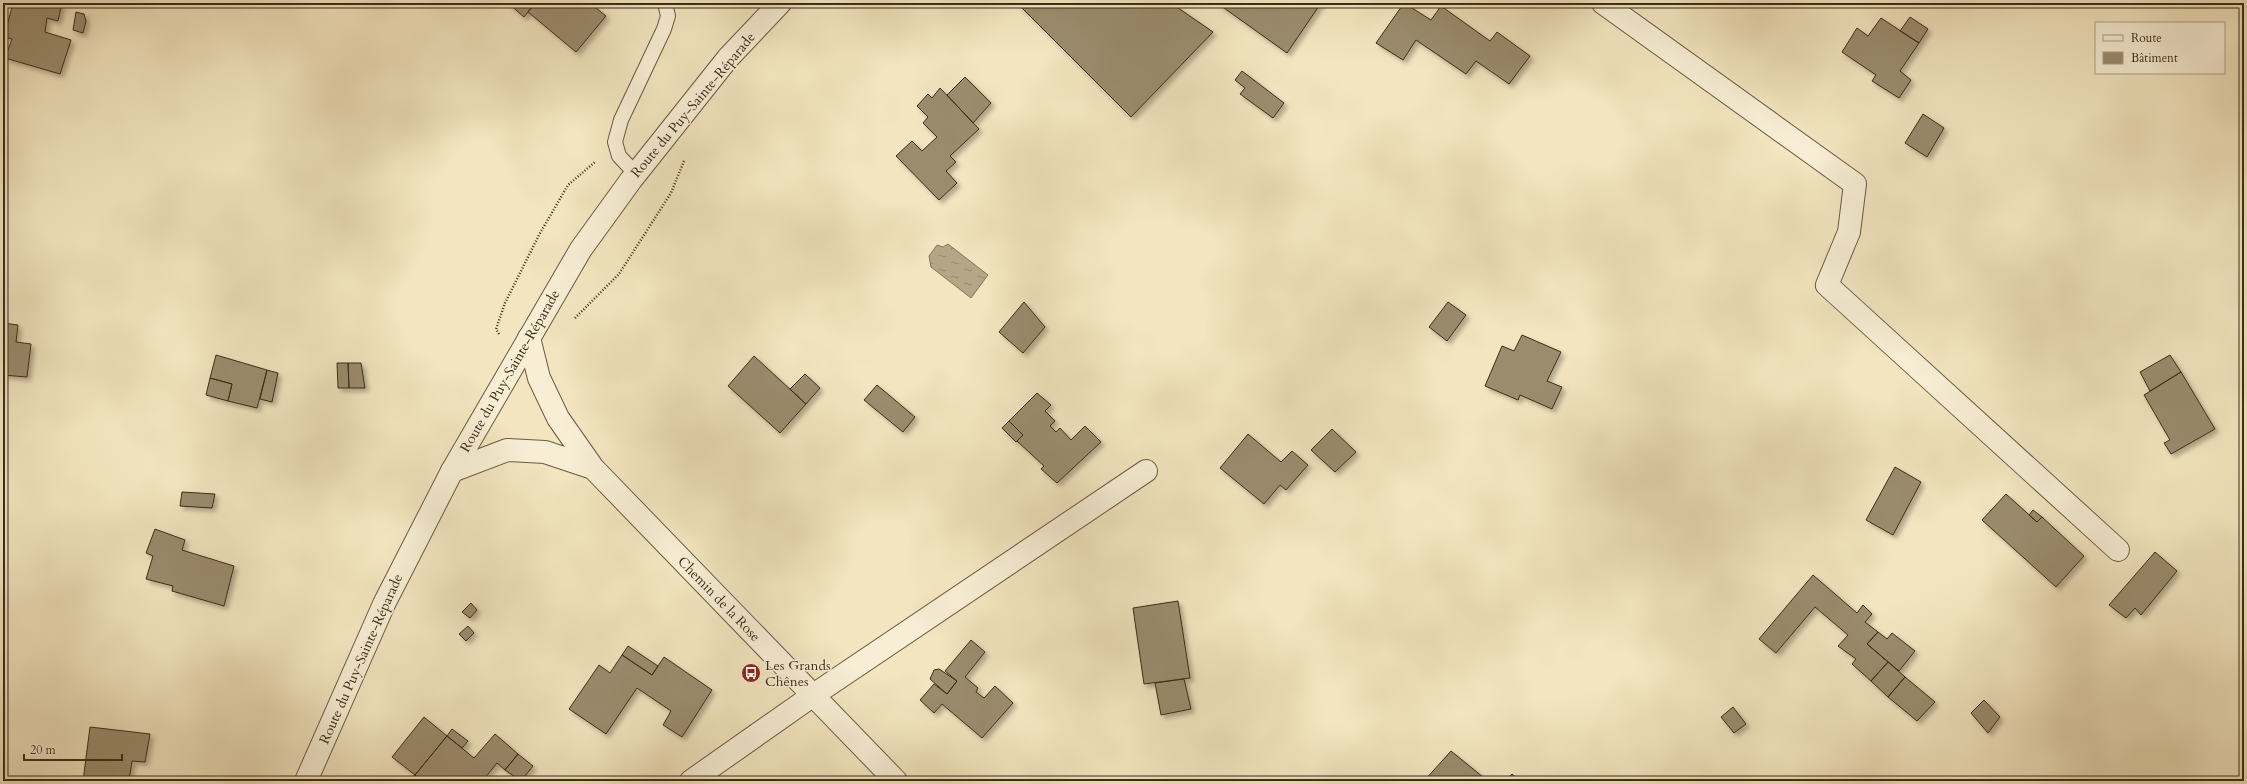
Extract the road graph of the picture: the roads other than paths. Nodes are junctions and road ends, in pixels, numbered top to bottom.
1 (665, 3) edge
2 (780, 3) edge
3 (1602, 3) edge
4 (636, 174) junction
5 (530, 338) junction
6 (593, 468) junction
7 (1146, 471) dead end
8 (452, 472) junction
9 (2118, 550) dead end
10 (812, 696) junction
11 (306, 781) edge
12 (691, 781) edge
13 (896, 781) edge

1 - 4 lane
2 - 4 street, Route du Puy-Sainte-Réparade
3 - 9 street
4 - 5 street, Route du Puy-Sainte-Réparade
5 - 6 street, Chemin de la Rose
5 - 8 street, Route du Puy-Sainte-Réparade
6 - 8 street, Chemin de la Rose
6 - 10 street, Chemin de la Rose
7 - 10 street
8 - 11 street, Route du Puy-Sainte-Réparade
10 - 12 street
10 - 13 street, Chemin de la Rose

